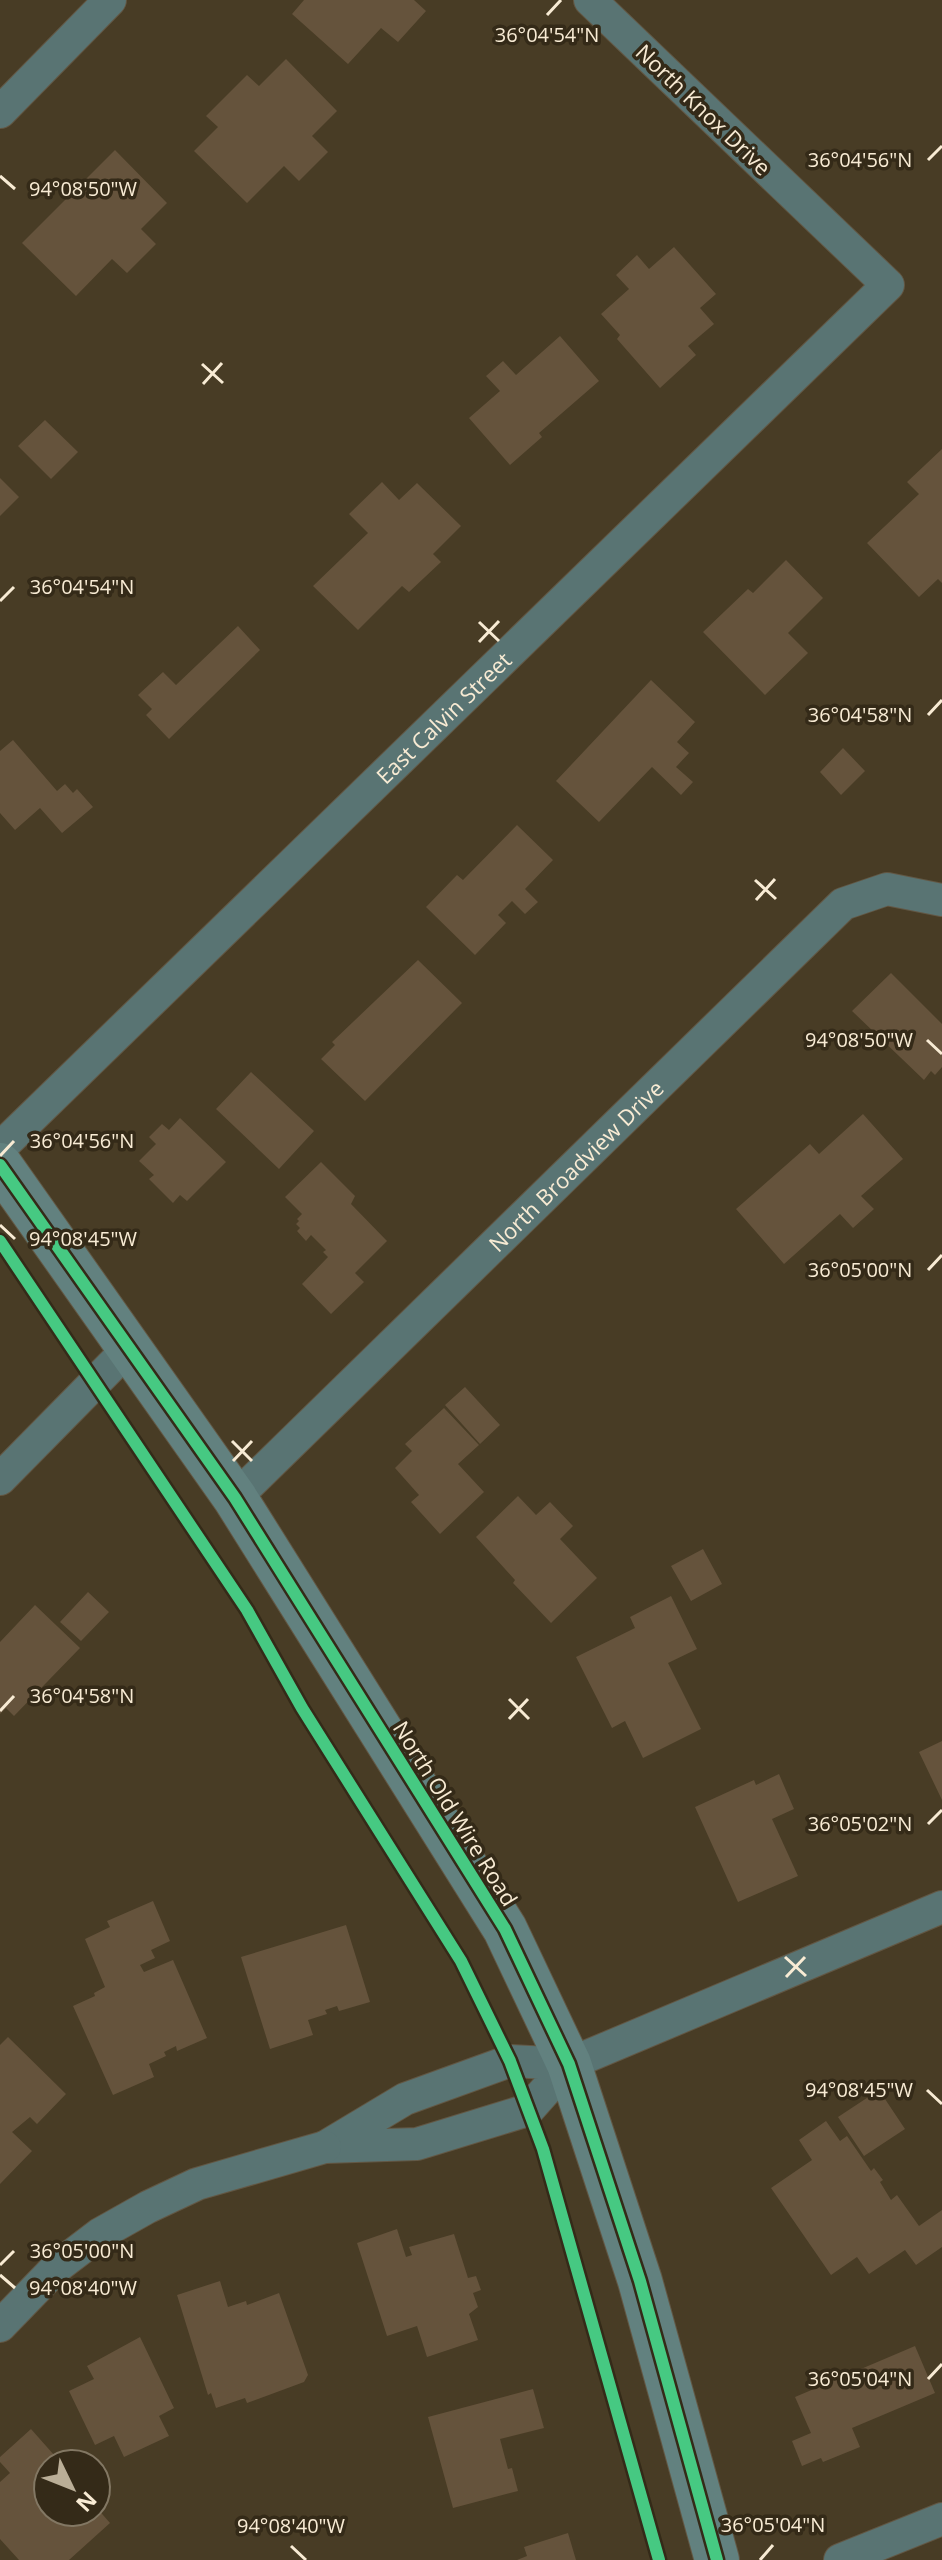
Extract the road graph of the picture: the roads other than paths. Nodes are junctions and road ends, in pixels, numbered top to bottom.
1 (110, 0) edge
2 (590, 0) edge
3 (0, 112) edge
4 (888, 285) joint
5 (942, 900) edge
6 (0, 1148) edge
7 (0, 1165) edge
8 (129, 1348) junction
9 (0, 1479) edge
10 (235, 1498) junction
11 (942, 1907) edge
12 (569, 2064) junction
13 (325, 2147) junction
14 (0, 2326) edge
15 (942, 2519) edge
16 (717, 2560) edge
17 (840, 2560) edge

1 - 3 street
2 - 4 street, North Knox Drive
4 - 6 street, East Calvin Street
5 - 10 street, North Broadview Drive
7 - 8 street, North Old Wire Road
8 - 9 street
8 - 10 street, North Old Wire Road
10 - 12 street, North Old Wire Road
11 - 12 street
12 - 13 street
12 - 13 street
12 - 16 street, North Old Wire Road
13 - 14 street
15 - 17 street

